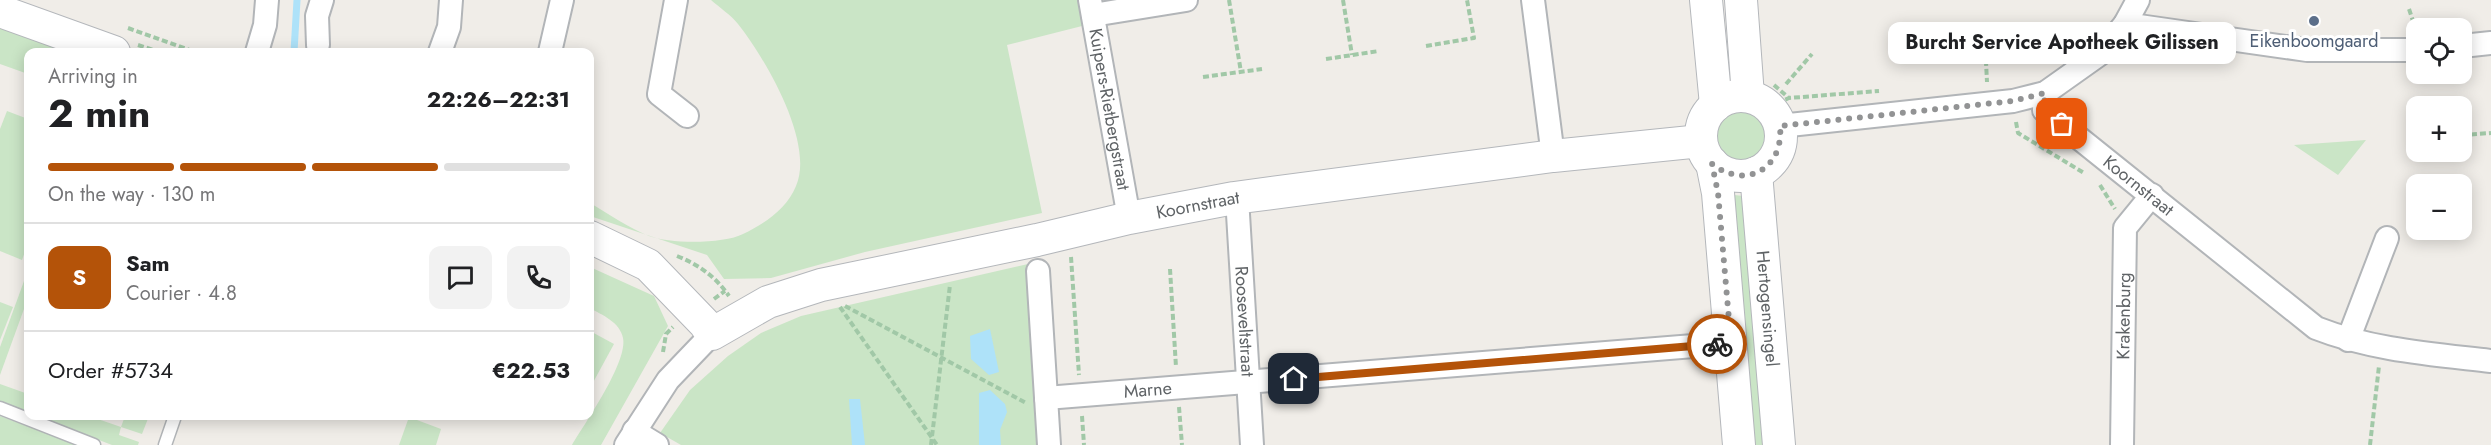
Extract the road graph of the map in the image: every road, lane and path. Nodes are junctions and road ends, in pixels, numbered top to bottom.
1 (267, 0) edge
2 (322, 0) edge
3 (451, 0) edge
4 (562, 0) edge
5 (676, 0) edge
6 (1186, 0) edge
7 (1228, 0) edge
8 (1343, 0) edge
9 (1467, 0) edge
10 (1533, 0) edge
11 (1706, 0) edge
12 (1742, 0) edge
13 (2138, 0) edge
14 (1092, 7) edge
15 (2409, 9) dead end
16 (0, 11) edge
17 (2413, 18) edge
18 (2125, 24) junction
19 (1985, 42) dead end
20 (2491, 44) edge
21 (318, 45) dead end
22 (2472, 45) edge
23 (1426, 46) dead end
24 (103, 48) edge
25 (258, 48) edge
26 (441, 48) edge
27 (550, 48) edge
28 (2406, 50) edge
29 (1379, 51) dead end
30 (1812, 54) dead end
31 (1352, 55) junction
32 (1326, 59) dead end
33 (1262, 69) dead end
34 (1241, 72) junction
35 (1203, 77) dead end
36 (1987, 82) dead end
37 (2045, 93) junction
38 (1802, 97) dead end
39 (1774, 99) junction
40 (1716, 105) junction
41 (687, 116) dead end
42 (2016, 118) dead end
43 (2491, 133) edge
44 (2472, 134) edge
45 (1707, 152) junction
46 (1553, 156) junction
47 (1756, 173) junction
48 (2152, 195) junction
49 (1234, 198) junction
50 (1130, 218) junction
51 (2125, 228) junction
52 (2387, 238) dead end
53 (594, 239) edge
54 (1071, 249) dead end
55 (1170, 269) dead end
56 (1038, 271) dead end
57 (950, 281) dead end
58 (712, 334) junction
59 (2348, 340) junction
60 (1731, 343) junction
61 (2381, 348) junction
62 (941, 356) junction
63 (2491, 361) edge
64 (1248, 382) junction
65 (1178, 388) junction
66 (1081, 395) junction
67 (1046, 403) junction
68 (0, 408) edge
69 (24, 417) edge
70 (30, 420) edge
71 (174, 420) edge
72 (630, 438) edge
73 (932, 439) junction
74 (94, 445) edge
75 (165, 445) edge
76 (657, 445) edge
77 (931, 445) edge
78 (937, 445) edge
79 (1049, 445) edge
80 (1084, 445) edge
81 (1182, 445) edge
82 (1252, 445) edge
83 (1739, 445) edge
84 (1779, 445) edge
85 (2122, 445) edge
86 (2370, 445) edge

1 - 25 street
2 - 21 street
3 - 26 street
4 - 27 street
5 - 41 street
6 - 14 street
7 - 34 path
8 - 31 path
9 - 23 path
10 - 46 street
11 - 40 street
12 - 39 street
13 - 18 street
14 - 50 street, Kuipers-Rietbergstraat
15 - 17 path
16 - 24 street
18 - 28 street
18 - 37 street
19 - 36 path
20 - 22 street
29 - 31 path
30 - 39 path
31 - 32 path
33 - 34 path
34 - 35 path
37 - 39 street
37 - 48 street, Koornstraat
38 - 39 path
39 - 40 street
39 - 47 street
40 - 45 street
42 - 51 path
43 - 44 path
45 - 46 street, Koornstraat
45 - 47 street
45 - 60 street
46 - 49 street, Koornstraat
47 - 84 street, Hertogensingel
48 - 51 street
48 - 59 street, Koornstraat
49 - 50 street, Koornstraat
49 - 64 street, Rooseveltstraat
50 - 58 street, Koornstraat
51 - 85 street, Krakenburg
52 - 59 street
53 - 58 street
54 - 66 path
55 - 65 path
56 - 67 street
57 - 62 path
58 - 72 street
59 - 61 street, Koornstraat
60 - 64 street, Marne
60 - 83 street
61 - 63 street, Koornstraat
61 - 86 path
62 - 67 path
62 - 73 path
62 - 73 path
64 - 65 street, Marne
64 - 82 street, Rooseveltstraat
65 - 66 street, Marne
65 - 81 path
66 - 67 street, Marne
66 - 80 path
67 - 79 street
68 - 69 lane
70 - 74 lane
71 - 75 lane
72 - 76 street
73 - 77 path
73 - 78 path

